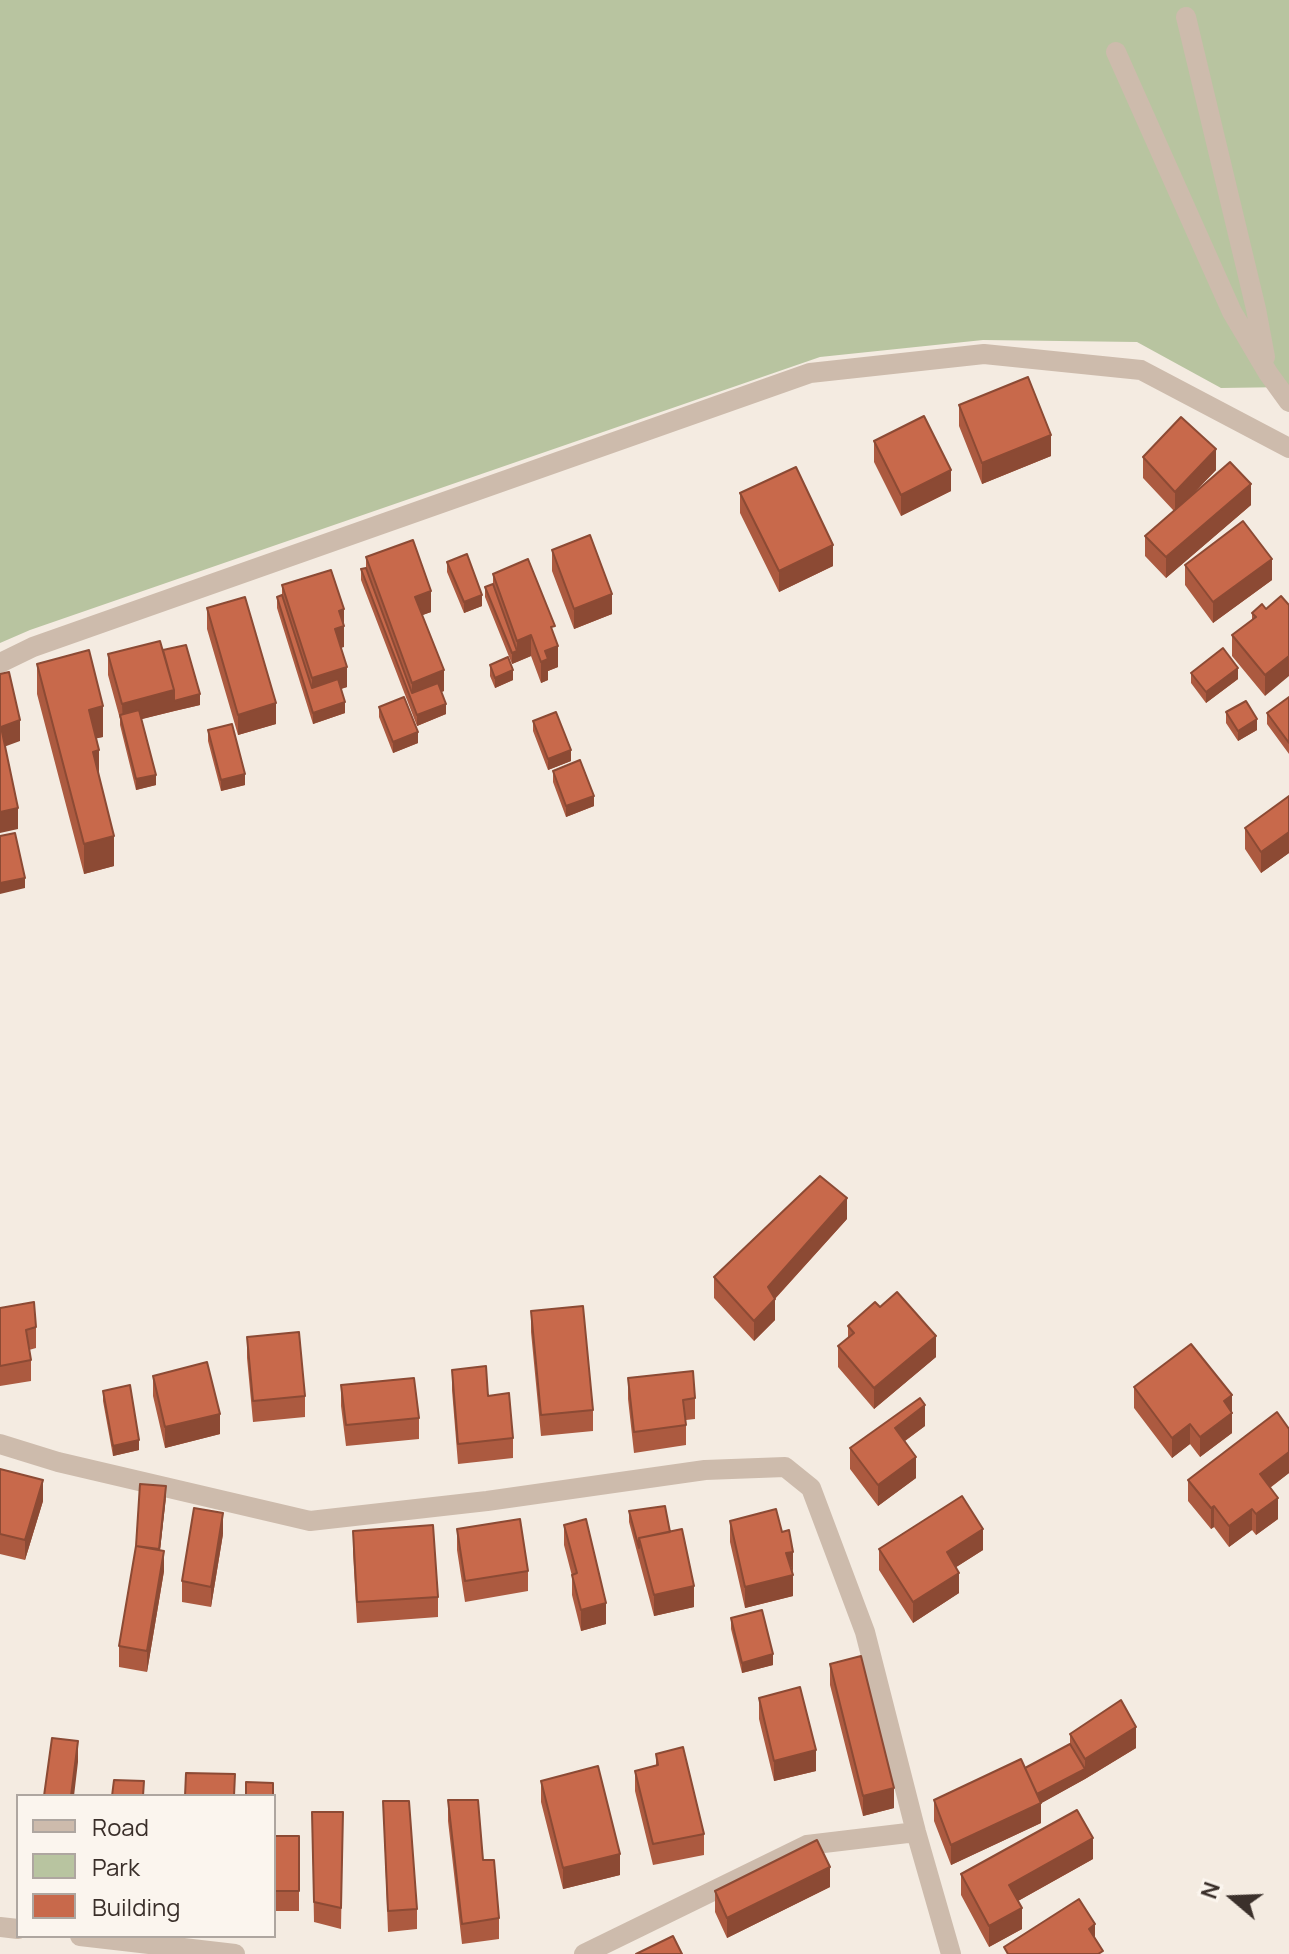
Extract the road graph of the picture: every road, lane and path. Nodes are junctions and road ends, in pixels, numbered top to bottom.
1 (1186, 17) dead end
2 (1116, 52) dead end
3 (1268, 373) junction
4 (1289, 402) edge
5 (1289, 448) edge
6 (0, 663) edge
7 (0, 1444) edge
8 (916, 1832) junction
9 (97, 1938) edge
10 (235, 1954) edge
11 (584, 1954) edge
12 (951, 1954) edge

1 - 3 street
2 - 3 street
3 - 4 street
5 - 6 street
7 - 8 street
8 - 11 street
8 - 12 street
9 - 10 street

